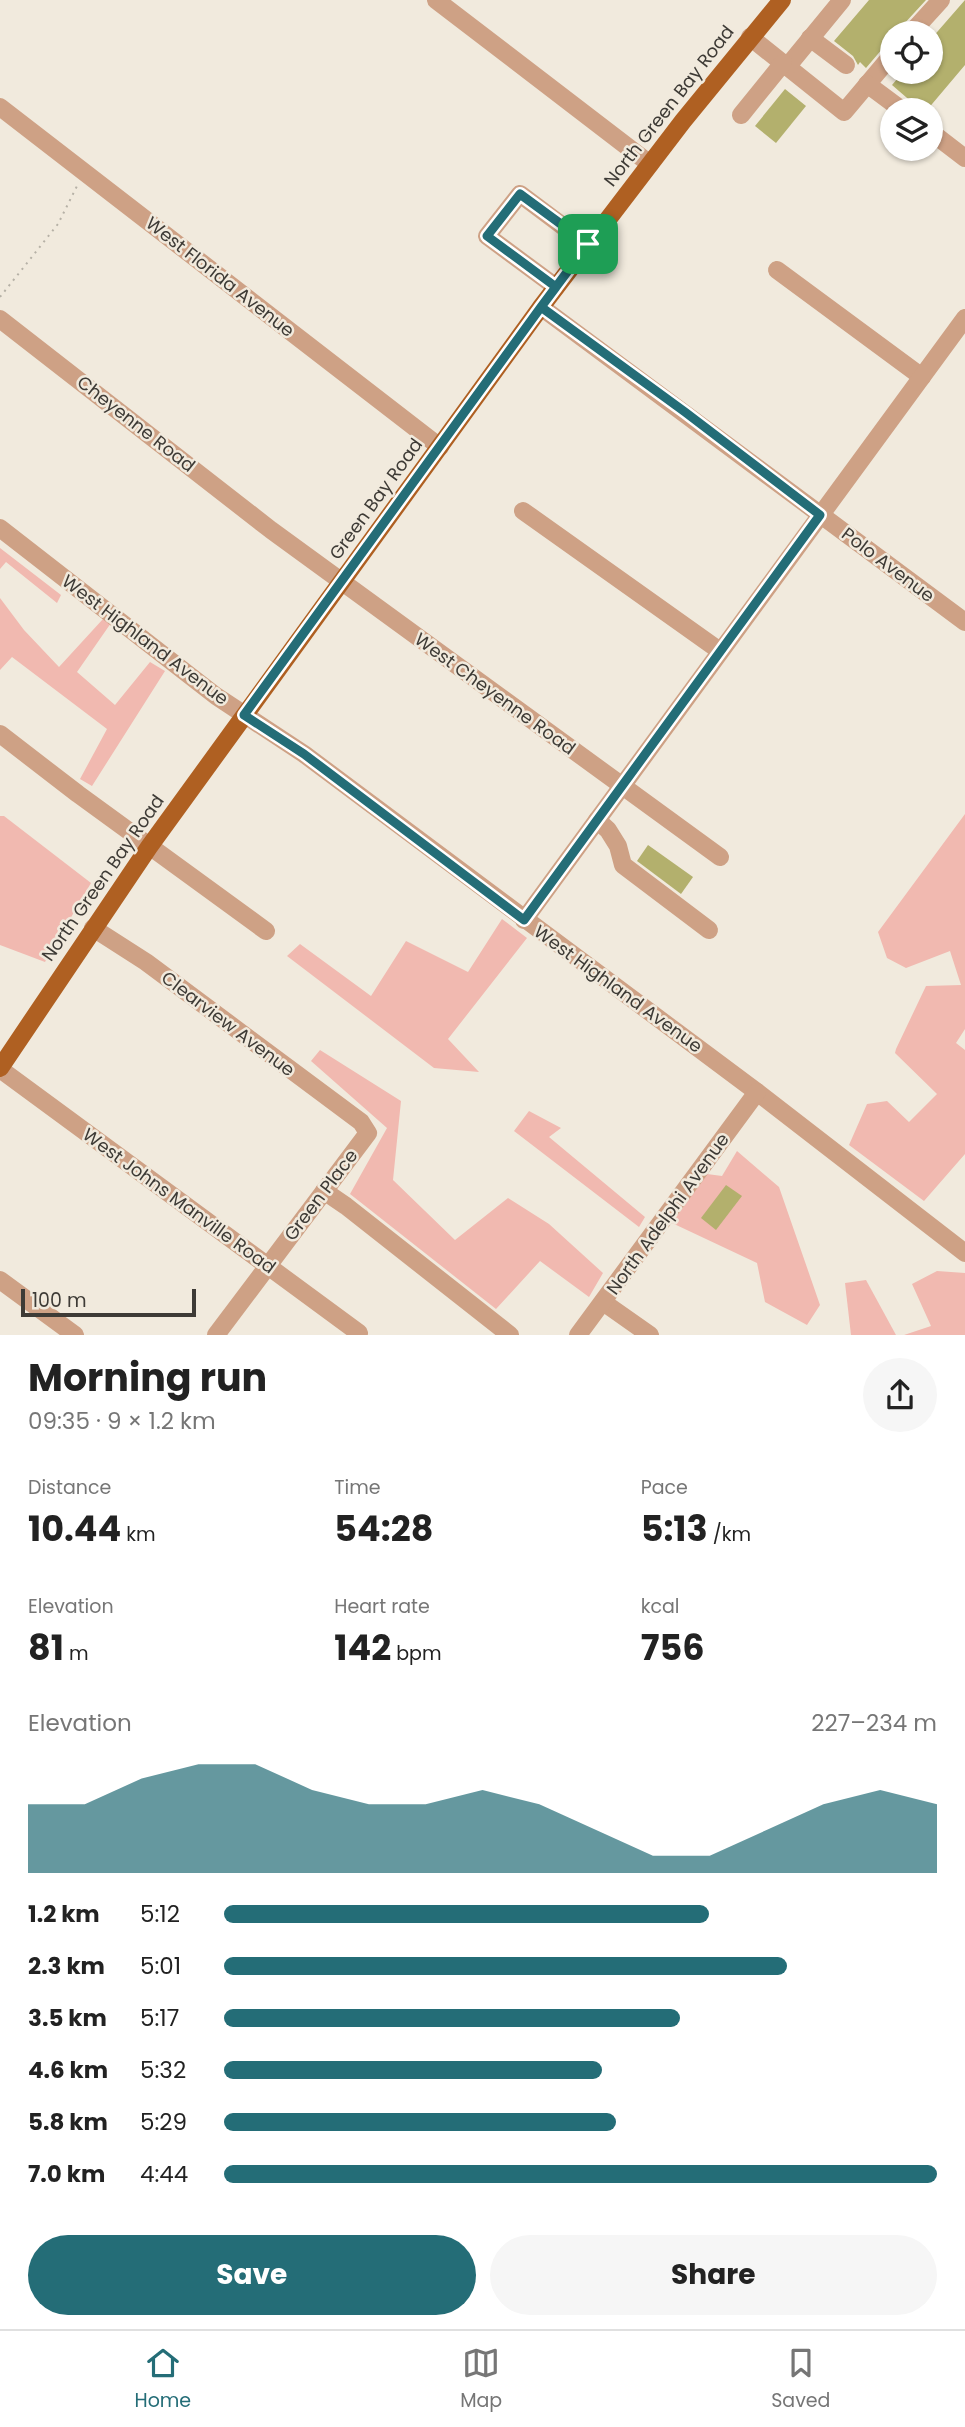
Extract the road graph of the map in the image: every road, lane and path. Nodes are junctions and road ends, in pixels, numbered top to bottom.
1 (436, 0) edge
2 (782, 0) edge
3 (842, 0) edge
4 (941, 0) edge
5 (922, 21) edge
6 (750, 37) junction
7 (810, 38) junction
8 (785, 65) junction
9 (846, 65) dead end
10 (880, 69) edge
11 (867, 84) junction
12 (885, 98) edge
13 (0, 107) edge
14 (741, 115) dead end
15 (943, 141) edge
16 (965, 158) edge
17 (650, 164) junction
18 (83, 172) junction
19 (588, 244) junction
20 (777, 270) dead end
21 (556, 287) junction
22 (0, 297) edge
23 (541, 307) junction
24 (965, 318) edge
25 (0, 319) edge
26 (922, 377) junction
27 (439, 447) junction
28 (523, 511) dead end
29 (820, 515) junction
30 (0, 528) edge
31 (271, 530) joint
32 (341, 581) junction
33 (965, 622) edge
34 (720, 651) junction
35 (244, 715) junction
36 (0, 734) edge
37 (621, 785) junction
38 (597, 820) junction
39 (149, 847) junction
40 (720, 857) dead end
41 (524, 920) junction
42 (93, 928) junction
43 (709, 930) dead end
44 (266, 931) dead end
45 (0, 1069) edge
46 (757, 1092) junction
47 (361, 1122) joint
48 (324, 1191) junction
49 (965, 1253) edge
50 (267, 1266) junction
51 (0, 1280) edge
52 (603, 1302) junction
53 (359, 1333) dead end
54 (75, 1335) edge
55 (216, 1335) edge
56 (510, 1335) edge
57 (578, 1335) edge
58 (650, 1335) edge

1 - 17 street
2 - 6 main road, North Green Bay Road
3 - 7 street
4 - 5 street
6 - 8 street
6 - 17 main road, North Green Bay Road
7 - 8 street
7 - 9 street
8 - 11 street
8 - 14 street
10 - 11 street
11 - 12 street
13 - 18 street, West Florida Avenue
15 - 16 street
17 - 19 main road, North Green Bay Road
18 - 22 path
18 - 27 street, West Florida Avenue
19 - 21 main road, North Green Bay Road
19 - 21 street
20 - 26 street
21 - 23 main road, North Green Bay Road
23 - 27 main road, Green Bay Road
23 - 29 street, Polo Avenue
24 - 26 street
25 - 31 street, Cheyenne Road
26 - 29 street
27 - 32 main road, Green Bay Road
28 - 34 street
29 - 33 street, Polo Avenue
29 - 34 street
30 - 35 street, West Highland Avenue
31 - 32 street, West Cheyenne Road
32 - 35 main road, Green Bay Road
32 - 37 street, West Cheyenne Road
34 - 37 street
35 - 39 main road, North Green Bay Road
35 - 41 street, West Highland Avenue
36 - 39 street
37 - 38 street
37 - 40 street, West Cheyenne Road
38 - 41 street
38 - 43 street
39 - 42 main road, North Green Bay Road
39 - 44 street
41 - 46 street, West Highland Avenue
42 - 45 main road, North Green Bay Road
42 - 47 street, Clearview Avenue
45 - 50 street, West Johns Manville Road
46 - 49 street, West Highland Avenue
46 - 52 street, North Adelphi Avenue
47 - 48 street, Green Place
48 - 50 street, Green Place
48 - 56 street
50 - 53 street, West Johns Manville Road
50 - 55 street, Green Place
51 - 54 street
52 - 57 street, North Adelphi Avenue
52 - 58 street

